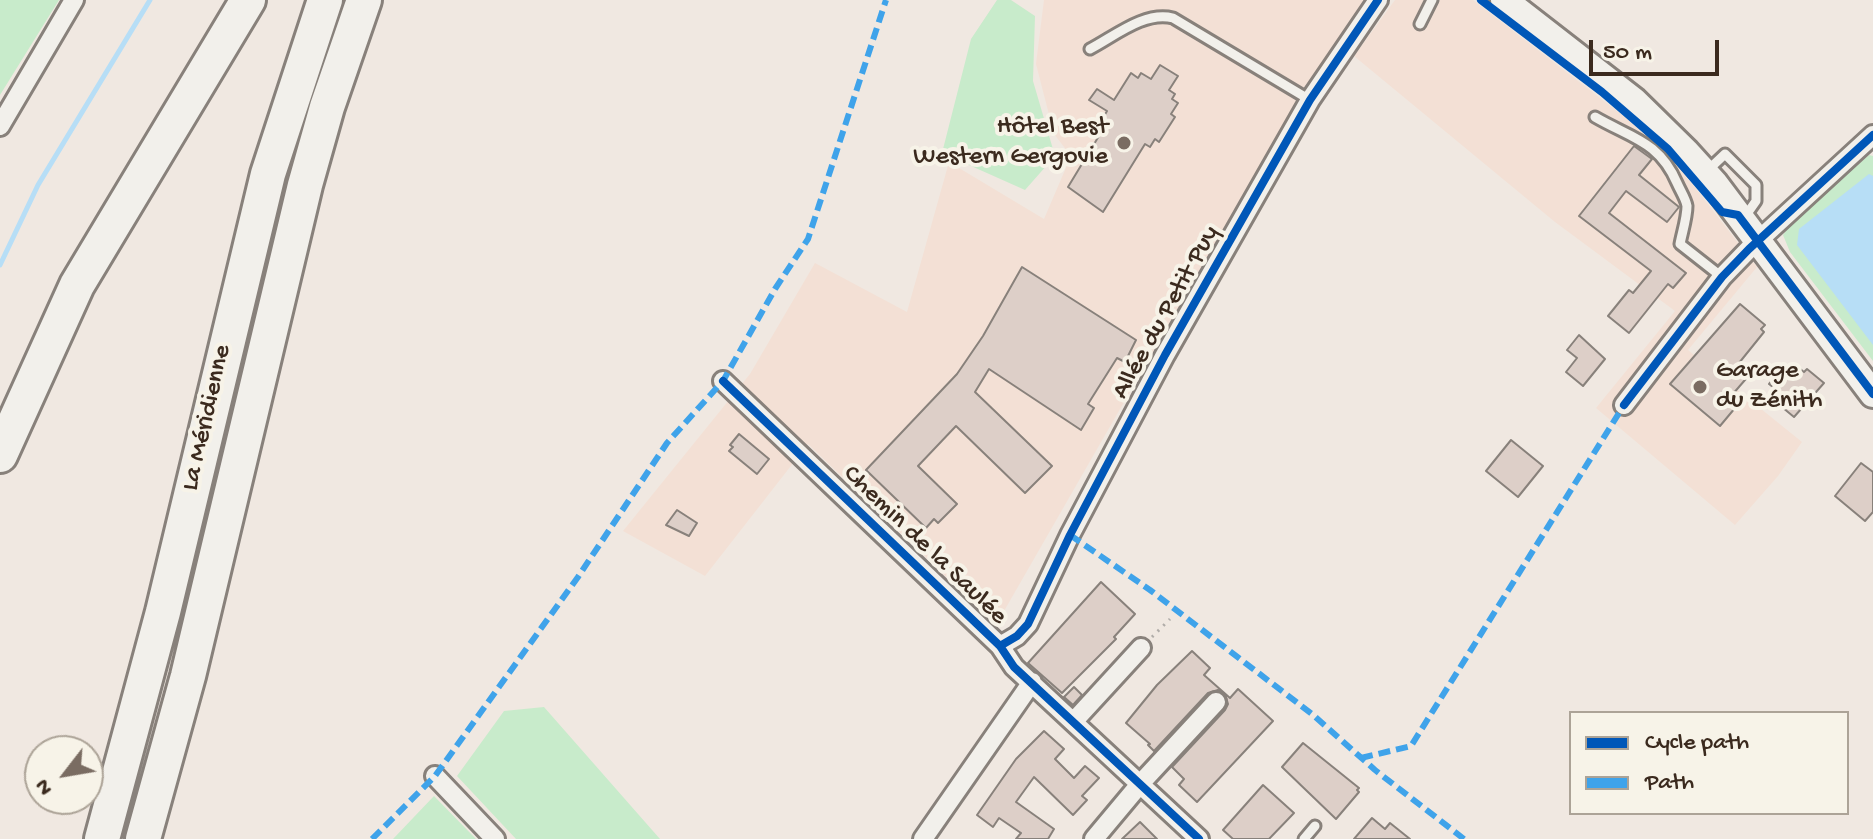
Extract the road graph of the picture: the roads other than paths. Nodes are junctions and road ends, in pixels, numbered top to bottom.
1 (74, 0) edge
2 (248, 0) edge
3 (325, 0) edge
4 (364, 0) edge
5 (1378, 0) edge
6 (1432, 0) edge
7 (1504, 0) edge
8 (1420, 24) dead end
9 (1090, 49) dead end
10 (1310, 100) junction
11 (1595, 117) dead end
12 (0, 126) edge
13 (1869, 143) edge
14 (1750, 231) junction
15 (1722, 277) junction
16 (723, 381) dead end
17 (1873, 394) edge
18 (1624, 405) dead end
19 (0, 455) edge
20 (1000, 646) junction
21 (1141, 648) road end
22 (1032, 682) junction
23 (1216, 702) dead end
24 (1074, 721) junction
25 (435, 776) dead end
26 (1140, 784) junction
27 (1315, 826) dead end
28 (102, 839) edge
29 (143, 839) edge
30 (495, 839) edge
31 (923, 839) edge
32 (1094, 839) edge
33 (1199, 839) edge
34 (1304, 839) edge

1 - 12 street
2 - 19 highway
3 - 28 highway, La Méridienne
4 - 29 highway, La Méridienne
5 - 10 street, Allée du Petit Puy
6 - 8 lane
7 - 14 street
9 - 10 lane
10 - 20 street, Allée du Petit Puy
11 - 15 lane
13 - 14 street
14 - 15 street
14 - 17 street
15 - 18 street
16 - 20 street, Chemin de la Saulée
20 - 22 street, Chemin de la Saulée
21 - 24 street
22 - 24 street, Chemin de la Saulée
22 - 31 street
23 - 26 street
24 - 26 street, Chemin de la Saulée
25 - 30 street
26 - 32 street
26 - 33 street, Chemin de la Saulée
27 - 34 lane

